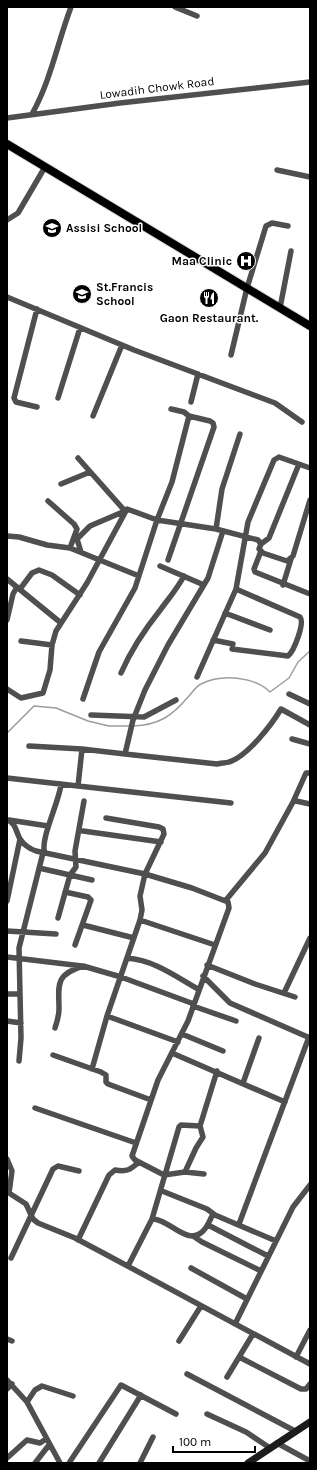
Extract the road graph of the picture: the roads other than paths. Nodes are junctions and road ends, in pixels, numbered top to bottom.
1 (71, 7) edge
2 (174, 7) edge
3 (197, 16) dead end
4 (310, 82) edge
5 (32, 114) junction
6 (7, 118) edge
7 (7, 144) edge
8 (45, 167) junction
9 (277, 170) dead end
10 (310, 177) edge
11 (7, 220) edge
12 (288, 226) dead end
13 (291, 250) dead end
14 (247, 288) junction
15 (7, 297) edge
16 (280, 308) junction
17 (37, 309) junction
18 (310, 326) edge
19 (80, 328) junction
20 (122, 345) junction
21 (231, 355) dead end
22 (198, 374) junction
23 (58, 398) dead end
24 (191, 402) dead end
25 (37, 406) dead end
26 (171, 409) dead end
27 (93, 416) dead end
28 (189, 416) junction
29 (302, 422) dead end
30 (240, 434) dead end
31 (78, 458) dead end
32 (299, 464) junction
33 (310, 468) edge
34 (90, 472) junction
35 (61, 484) dead end
36 (310, 500) edge
37 (48, 501) dead end
38 (125, 511) junction
39 (157, 520) junction
40 (179, 525) junction
41 (216, 529) junction
42 (223, 531) junction
43 (7, 536) edge
44 (245, 537) junction
45 (261, 544) junction
46 (70, 548) junction
47 (260, 551) junction
48 (81, 552) junction
49 (291, 559) junction
50 (99, 560) junction
51 (168, 560) dead end
52 (160, 566) dead end
53 (139, 576) junction
54 (184, 576) junction
55 (7, 579) edge
56 (204, 585) junction
57 (283, 585) junction
58 (18, 588) junction
59 (236, 589) junction
60 (310, 594) edge
61 (80, 595) junction
62 (224, 613) junction
63 (7, 620) edge
64 (61, 623) junction
65 (270, 630) dead end
66 (213, 640) junction
67 (21, 641) dead end
68 (52, 645) junction
69 (121, 673) dead end
70 (197, 677) dead end
71 (7, 689) edge
72 (289, 694) dead end
73 (83, 699) dead end
74 (176, 700) dead end
75 (310, 704) edge
76 (91, 715) dead end
77 (133, 719) junction
78 (310, 725) edge
79 (292, 739) dead end
80 (310, 744) edge
81 (29, 746) dead end
82 (82, 749) junction
83 (125, 754) junction
84 (310, 773) edge
85 (7, 778) edge
86 (61, 784) junction
87 (78, 786) junction
88 (84, 801) dead end
89 (293, 802) junction
90 (231, 803) dead end
91 (310, 804) edge
92 (106, 818) dead end
93 (8, 820) edge
94 (48, 826) junction
95 (83, 831) dead end
96 (20, 839) junction
97 (161, 842) junction
98 (43, 853) junction
99 (75, 860) junction
100 (39, 868) junction
101 (145, 874) junction
102 (70, 875) junction
103 (92, 880) dead end
104 (9, 886) edge
105 (65, 892) junction
106 (226, 900) junction
107 (7, 901) edge
108 (58, 918) dead end
109 (140, 920) junction
110 (83, 924) junction
111 (7, 931) edge
112 (22, 932) junction
113 (56, 934) dead end
114 (134, 938) junction
115 (310, 938) edge
116 (75, 945) dead end
117 (215, 945) junction
118 (7, 957) edge
119 (18, 958) junction
120 (127, 958) junction
121 (207, 965) junction
122 (83, 966) junction
123 (203, 976) junction
124 (120, 977) junction
125 (198, 989) junction
126 (284, 993) junction
127 (7, 994) edge
128 (20, 994) junction
129 (295, 997) dead end
130 (193, 1005) junction
131 (107, 1016) junction
132 (7, 1021) edge
133 (236, 1021) dead end
134 (21, 1023) junction
135 (56, 1028) dead end
136 (182, 1034) junction
137 (309, 1037) edge
138 (259, 1038) dead end
139 (178, 1042) junction
140 (223, 1051) dead end
141 (172, 1053) junction
142 (53, 1055) dead end
143 (19, 1061) dead end
144 (92, 1069) junction
145 (217, 1071) junction
146 (243, 1083) junction
147 (151, 1100) junction
148 (285, 1102) junction
149 (35, 1108) dead end
150 (200, 1126) junction
151 (136, 1143) junction
152 (7, 1160) edge
153 (139, 1162) junction
154 (79, 1171) dead end
155 (185, 1172) junction
156 (204, 1174) dead end
157 (164, 1175) junction
158 (310, 1185) edge
159 (162, 1191) junction
160 (305, 1191) junction
161 (8, 1193) edge
162 (310, 1196) edge
163 (215, 1215) junction
164 (32, 1216) junction
165 (152, 1218) junction
166 (239, 1224) junction
167 (208, 1225) junction
168 (193, 1236) junction
169 (78, 1240) junction
170 (276, 1241) junction
171 (268, 1256) junction
172 (12, 1258) dead end
173 (128, 1266) junction
174 (191, 1268) dead end
175 (261, 1271) junction
176 (247, 1299) junction
177 (201, 1306) junction
178 (235, 1324) junction
179 (310, 1330) edge
180 (254, 1334) junction
181 (179, 1341) dead end
182 (239, 1357) junction
183 (296, 1357) junction
184 (310, 1364) edge
185 (187, 1374) dead end
186 (227, 1377) dead end
187 (9, 1382) edge
188 (310, 1384) edge
189 (7, 1389) edge
190 (141, 1395) junction
191 (73, 1396) dead end
192 (27, 1402) junction
193 (176, 1414) dead end
194 (207, 1414) dead end
195 (310, 1423) edge
196 (295, 1431) junction
197 (153, 1437) dead end
198 (46, 1439) junction
199 (277, 1443) junction
200 (49, 1445) junction
201 (270, 1448) junction
202 (7, 1458) edge
203 (310, 1462) edge
204 (35, 1463) edge
205 (60, 1463) edge
206 (69, 1463) edge
207 (99, 1463) edge
208 (140, 1463) edge
209 (248, 1463) edge

1 - 5 street
2 - 3 street
4 - 5 street, Lowadih Chowk Road
5 - 6 street, Lowadih Chowk Road
7 - 8 main road
8 - 11 street
8 - 14 main road
9 - 10 street
12 - 14 street
13 - 16 street
14 - 16 main road
14 - 21 street
15 - 17 street
16 - 18 main road
17 - 19 street
17 - 25 street
19 - 20 street
19 - 23 street
20 - 22 street
20 - 27 street
22 - 24 street
22 - 29 street
26 - 28 street
28 - 39 street
28 - 40 street
30 - 41 street
31 - 34 street
32 - 33 street
32 - 44 street
32 - 45 street
34 - 35 street
34 - 38 street
36 - 49 street
37 - 46 street
38 - 39 street
38 - 48 street
38 - 50 street
39 - 40 street
39 - 53 street
40 - 41 street
40 - 51 street
41 - 42 street
42 - 44 street
42 - 56 street
43 - 46 street
44 - 45 street
44 - 59 street
45 - 47 street
46 - 48 street
47 - 49 street
47 - 57 street
48 - 50 street
49 - 57 street
50 - 53 street
50 - 61 street
52 - 54 street
53 - 73 street
54 - 56 street
54 - 69 street
55 - 58 street
56 - 77 street
57 - 60 street
58 - 61 street
58 - 63 street
58 - 64 street
59 - 62 street
59 - 66 street
61 - 64 street
62 - 65 street
62 - 66 street
64 - 68 street
66 - 70 street
67 - 68 street
68 - 71 street
72 - 75 street
74 - 77 street
76 - 77 street
77 - 83 street
78 - 83 street
79 - 80 street
81 - 82 street
82 - 83 street
82 - 87 street
84 - 89 street
85 - 86 street
86 - 87 street
86 - 94 street
87 - 90 street
88 - 99 street
89 - 91 street
89 - 106 street
92 - 97 street
93 - 94 street
93 - 96 street
94 - 98 street
95 - 97 street
96 - 98 street
96 - 104 street
97 - 101 street
98 - 99 street
98 - 100 street
99 - 101 street
99 - 102 street
100 - 102 street
100 - 112 street
101 - 106 street
101 - 109 street
102 - 103 street
102 - 105 street
104 - 107 street
105 - 108 street
105 - 110 street
106 - 117 street
109 - 114 street
109 - 117 street
110 - 114 street
110 - 116 street
111 - 112 street
112 - 113 street
112 - 119 street
114 - 120 street
115 - 126 street
117 - 121 street
118 - 119 street
119 - 122 street
119 - 128 street
120 - 124 street
120 - 125 street
121 - 123 street
121 - 126 street
122 - 124 street
122 - 135 street
123 - 125 street
123 - 137 street
124 - 130 street
124 - 131 street
125 - 130 street
126 - 129 street
127 - 128 street
128 - 134 street
130 - 133 street
130 - 136 street
131 - 139 street
131 - 144 street
132 - 134 street
134 - 143 street
136 - 139 street
136 - 140 street
137 - 148 street
138 - 146 street
139 - 141 street
141 - 145 street
141 - 147 street
142 - 144 street
144 - 147 street
145 - 146 street
145 - 150 street
146 - 148 street
147 - 151 street
148 - 166 street
149 - 151 street
150 - 155 street
150 - 157 street
151 - 153 street
152 - 161 street
153 - 157 street
153 - 169 street
154 - 164 street
155 - 156 street
155 - 157 street
157 - 159 street
158 - 160 street
159 - 163 street
159 - 165 street
160 - 162 street
160 - 170 street
161 - 164 street
163 - 166 street
163 - 167 street
164 - 169 street
164 - 172 street
165 - 168 street
165 - 173 street
166 - 170 street
167 - 168 street
167 - 171 street
168 - 175 street
169 - 173 street
170 - 171 street
171 - 175 street
173 - 177 street
174 - 176 street
175 - 176 street
176 - 178 street
177 - 178 street
177 - 181 street
178 - 180 street
179 - 183 street
180 - 182 street
180 - 183 street
182 - 186 street
182 - 188 street
183 - 184 street
185 - 196 street
187 - 189 street
187 - 192 street
190 - 193 street
190 - 206 street
190 - 207 street
191 - 192 street
192 - 198 street
194 - 201 street
195 - 196 main road
196 - 199 main road
197 - 208 street
198 - 200 street
198 - 202 street
199 - 201 main road
199 - 203 street
200 - 204 street
200 - 205 street
201 - 209 main road

